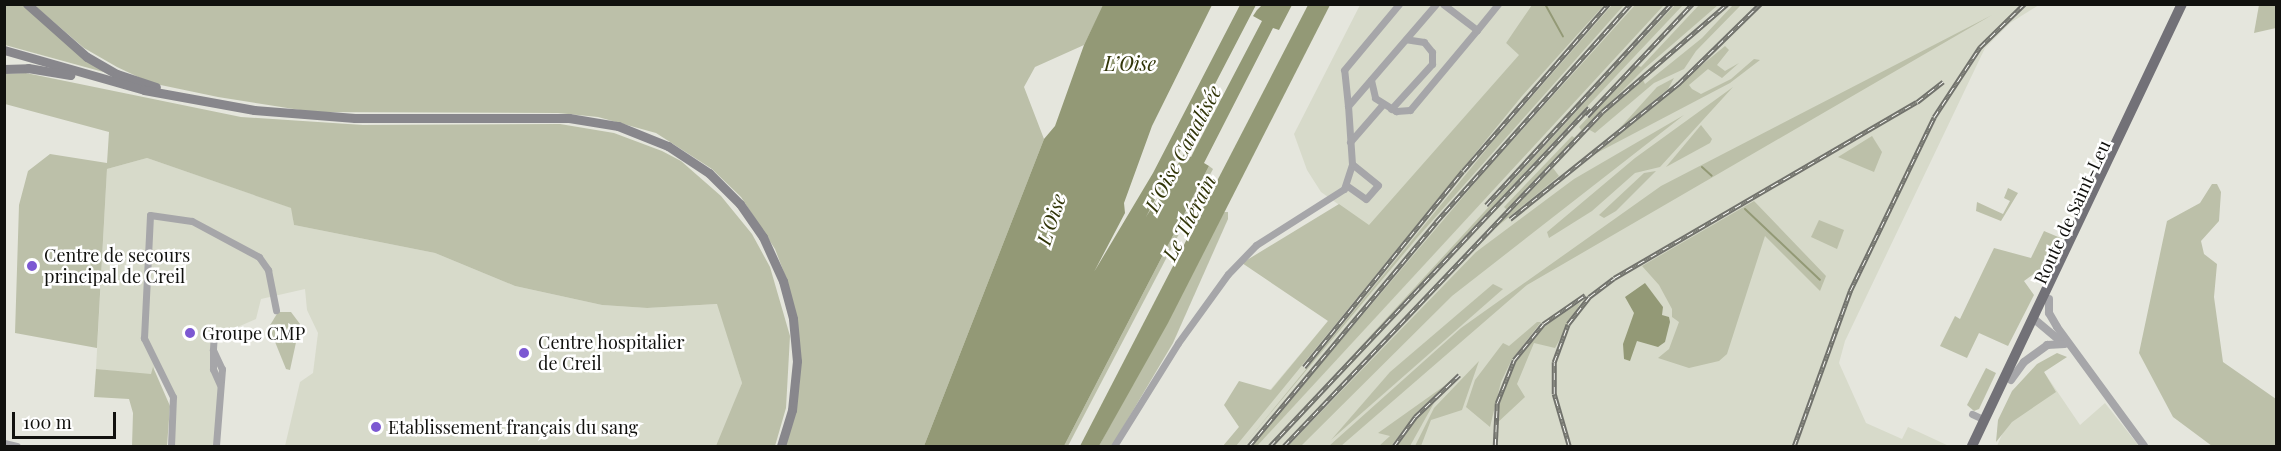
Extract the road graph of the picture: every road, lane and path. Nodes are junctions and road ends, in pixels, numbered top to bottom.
1 (27, 4) edge
2 (1399, 4) edge
3 (1436, 4) edge
4 (1443, 4) edge
5 (1498, 4) edge
6 (2182, 4) edge
7 (2188, 4) edge
8 (1477, 30) junction
9 (1406, 39) junction
10 (4, 50) edge
11 (4, 69) edge
12 (1372, 79) junction
13 (128, 86) junction
14 (192, 100) junction
15 (1383, 104) junction
16 (1348, 106) junction
17 (1391, 109) junction
18 (1350, 142) junction
19 (1352, 165) junction
20 (1346, 185) junction
21 (2049, 299) junction
22 (276, 310) dead end
23 (2037, 320) junction
24 (2057, 327) junction
25 (214, 334) dead end
26 (2065, 344) junction
27 (2078, 357) junction
28 (2011, 380) junction
29 (1972, 414) dead end
30 (1985, 420) junction
31 (1982, 433) junction
32 (4, 443) edge
33 (17, 447) edge
34 (171, 447) edge
35 (216, 447) edge
36 (781, 447) edge
37 (1114, 447) edge
38 (1972, 447) edge
39 (1980, 447) edge
40 (2144, 447) edge

1 - 14 main road
2 - 16 street
3 - 9 street
4 - 8 street
5 - 8 street
6 - 23 main road, Route de Saint-Leu
7 - 21 main road, Route de Saint-Leu
8 - 17 street
9 - 12 street
9 - 17 street
10 - 13 main road
11 - 13 main road
12 - 15 street
12 - 16 street
13 - 14 main road
14 - 36 main road
15 - 17 street
15 - 18 street
16 - 18 street
18 - 19 street
19 - 20 street
19 - 20 street
20 - 37 street
21 - 23 main road, Route de Saint-Leu
21 - 24 street
22 - 34 street
23 - 24 street
23 - 26 street
23 - 28 main road, Route de Saint-Leu
23 - 30 main road, Route de Saint-Leu
24 - 27 street
25 - 35 street
26 - 27 street
26 - 28 street
27 - 40 street
28 - 31 main road, Route de Saint-Leu
29 - 30 street
30 - 31 main road, Route de Saint-Leu
31 - 38 main road
31 - 39 main road
32 - 33 street

